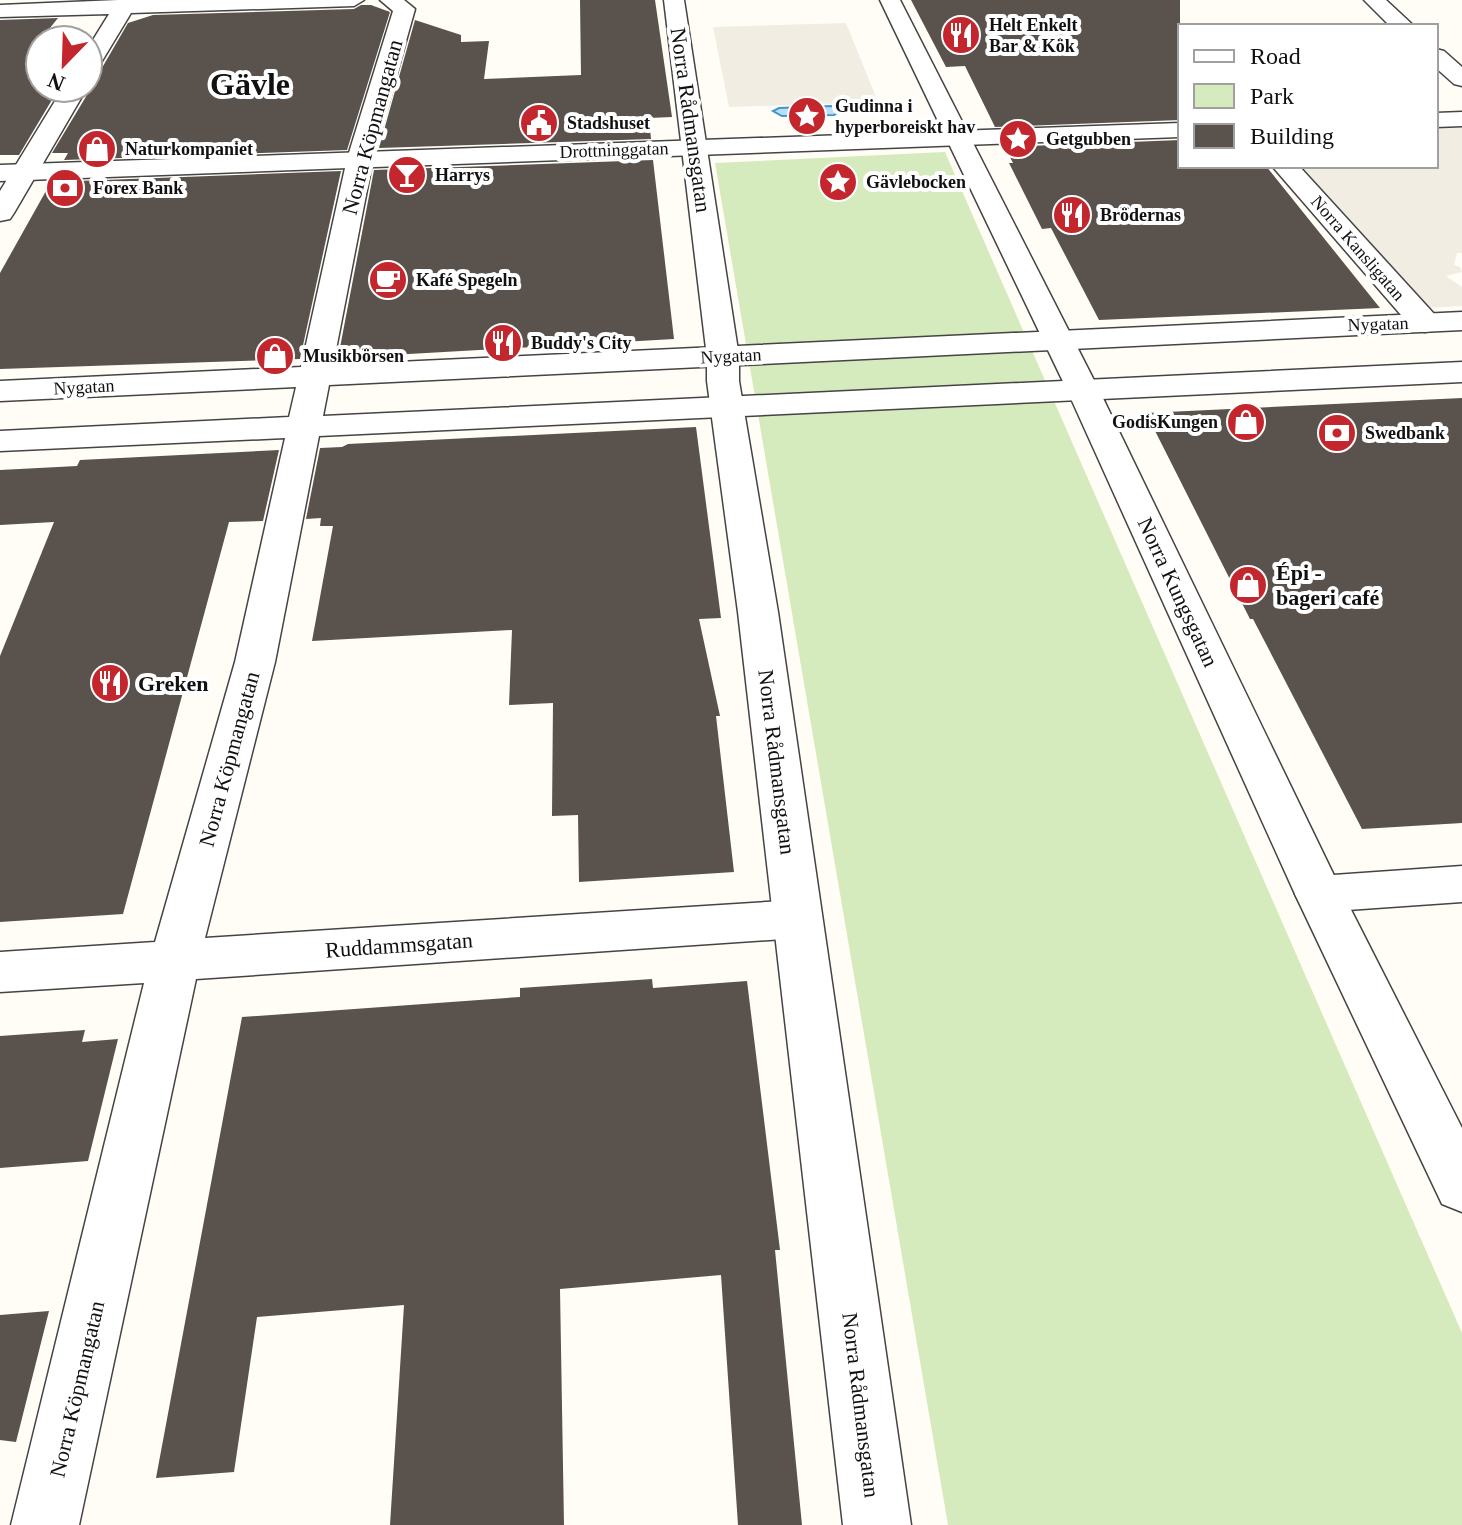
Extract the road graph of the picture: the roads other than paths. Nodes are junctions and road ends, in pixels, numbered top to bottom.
1 (354, 0) edge
2 (390, 0) edge
3 (674, 0) edge
4 (890, 0) edge
5 (1374, 0) edge
6 (126, 4) edge
7 (0, 11) edge
8 (1401, 24) edge
9 (104, 40) edge
10 (1438, 58) edge
11 (1462, 79) edge
12 (63, 104) edge
13 (1462, 119) edge
14 (1438, 120) edge
15 (1178, 130) edge
16 (958, 138) junction
17 (696, 147) junction
18 (360, 159) junction
19 (1287, 168) edge
20 (12, 172) edge
21 (0, 213) edge
22 (1462, 321) edge
23 (1425, 323) junction
24 (1058, 341) junction
25 (723, 357) junction
26 (1462, 365) edge
27 (1462, 372) edge
28 (315, 376) junction
29 (0, 391) edge
30 (1084, 392) junction
31 (728, 408) junction
32 (304, 428) junction
33 (0, 441) edge
34 (1462, 884) edge
35 (1319, 894) junction
36 (798, 919) junction
37 (175, 960) junction
38 (0, 972) edge
39 (1462, 1186) edge
40 (45, 1525) edge
41 (877, 1525) edge

1 - 6 street
2 - 18 street, Norra Köpmangatan
3 - 17 street, Norra Rådmansgatan
4 - 16 street, Norra Kungsgatan
5 - 8 street
6 - 7 street
6 - 9 street
10 - 11 street
12 - 20 street
13 - 14 street
15 - 16 street, Drottninggatan
16 - 17 street, Drottninggatan
16 - 24 street, Norra Kungsgatan
17 - 18 street, Drottninggatan
17 - 25 street, Norra Rådmansgatan
18 - 20 street, Drottninggatan
18 - 28 street, Norra Köpmangatan
19 - 23 street, Norra Kansligatan
20 - 21 street
22 - 23 street, Nygatan
23 - 24 street, Nygatan
23 - 26 street, Norra Kansligatan
24 - 25 street, Nygatan
24 - 30 street, Norra Kungsgatan
25 - 28 street, Nygatan
25 - 31 street, Norra Rådmansgatan
27 - 30 street
28 - 29 street, Nygatan
28 - 32 street, Norra Köpmangatan
30 - 31 street
30 - 35 street, Norra Kungsgatan
31 - 32 street
31 - 36 street, Norra Rådmansgatan
32 - 33 street
32 - 37 street, Norra Köpmangatan
34 - 35 street
35 - 39 street, Norra Kungsgatan
36 - 37 street, Ruddammsgatan
36 - 41 street, Norra Rådmansgatan
37 - 38 street, Ruddammsgatan
37 - 40 street, Norra Köpmangatan

